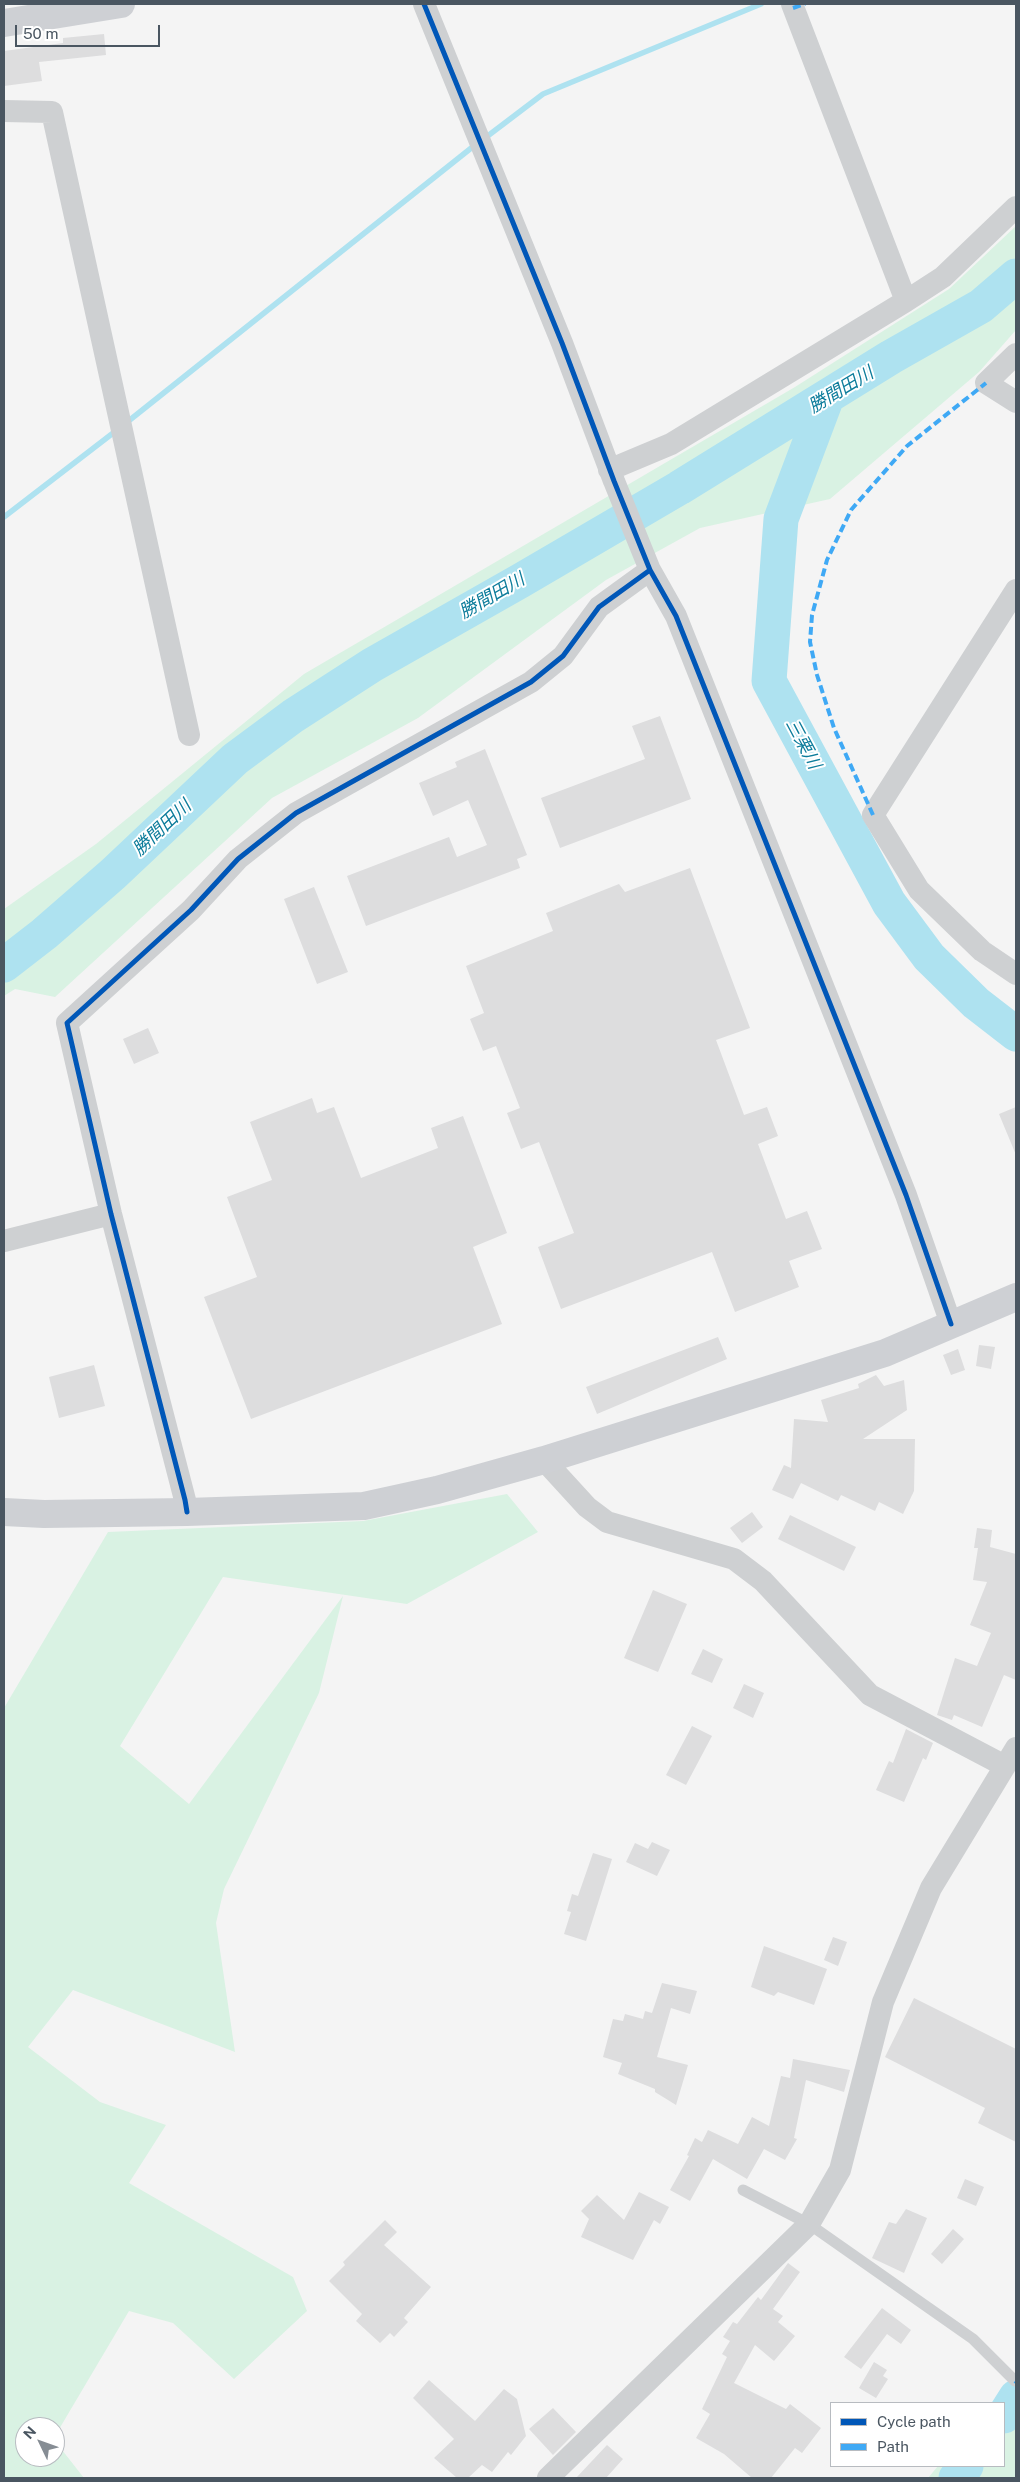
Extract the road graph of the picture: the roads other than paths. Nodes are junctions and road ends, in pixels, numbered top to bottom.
1 (121, 4) edge
2 (424, 4) edge
3 (792, 4) edge
4 (4, 23) edge
5 (4, 111) edge
6 (1016, 207) edge
7 (906, 300) junction
8 (1016, 354) edge
9 (1016, 402) edge
10 (612, 476) junction
11 (647, 563) junction
12 (1016, 590) edge
13 (189, 735) dead end
14 (1016, 974) edge
15 (111, 1214) junction
16 (4, 1241) edge
17 (1016, 1297) edge
18 (951, 1324) junction
19 (544, 1460) junction
20 (4, 1512) edge
21 (187, 1512) junction
22 (1010, 1757) edge
23 (743, 2190) dead end
24 (809, 2224) junction
25 (1015, 2381) edge
26 (548, 2478) edge

1 - 4 street
2 - 10 street
3 - 7 street
5 - 13 street
6 - 7 street
7 - 10 street
8 - 9 street
10 - 11 street
11 - 15 street
11 - 18 street
12 - 14 street
15 - 16 street
15 - 21 street
17 - 18 street
18 - 19 street
19 - 21 street
19 - 22 street
20 - 21 street
22 - 24 street
23 - 24 lane
24 - 25 lane
24 - 26 street

